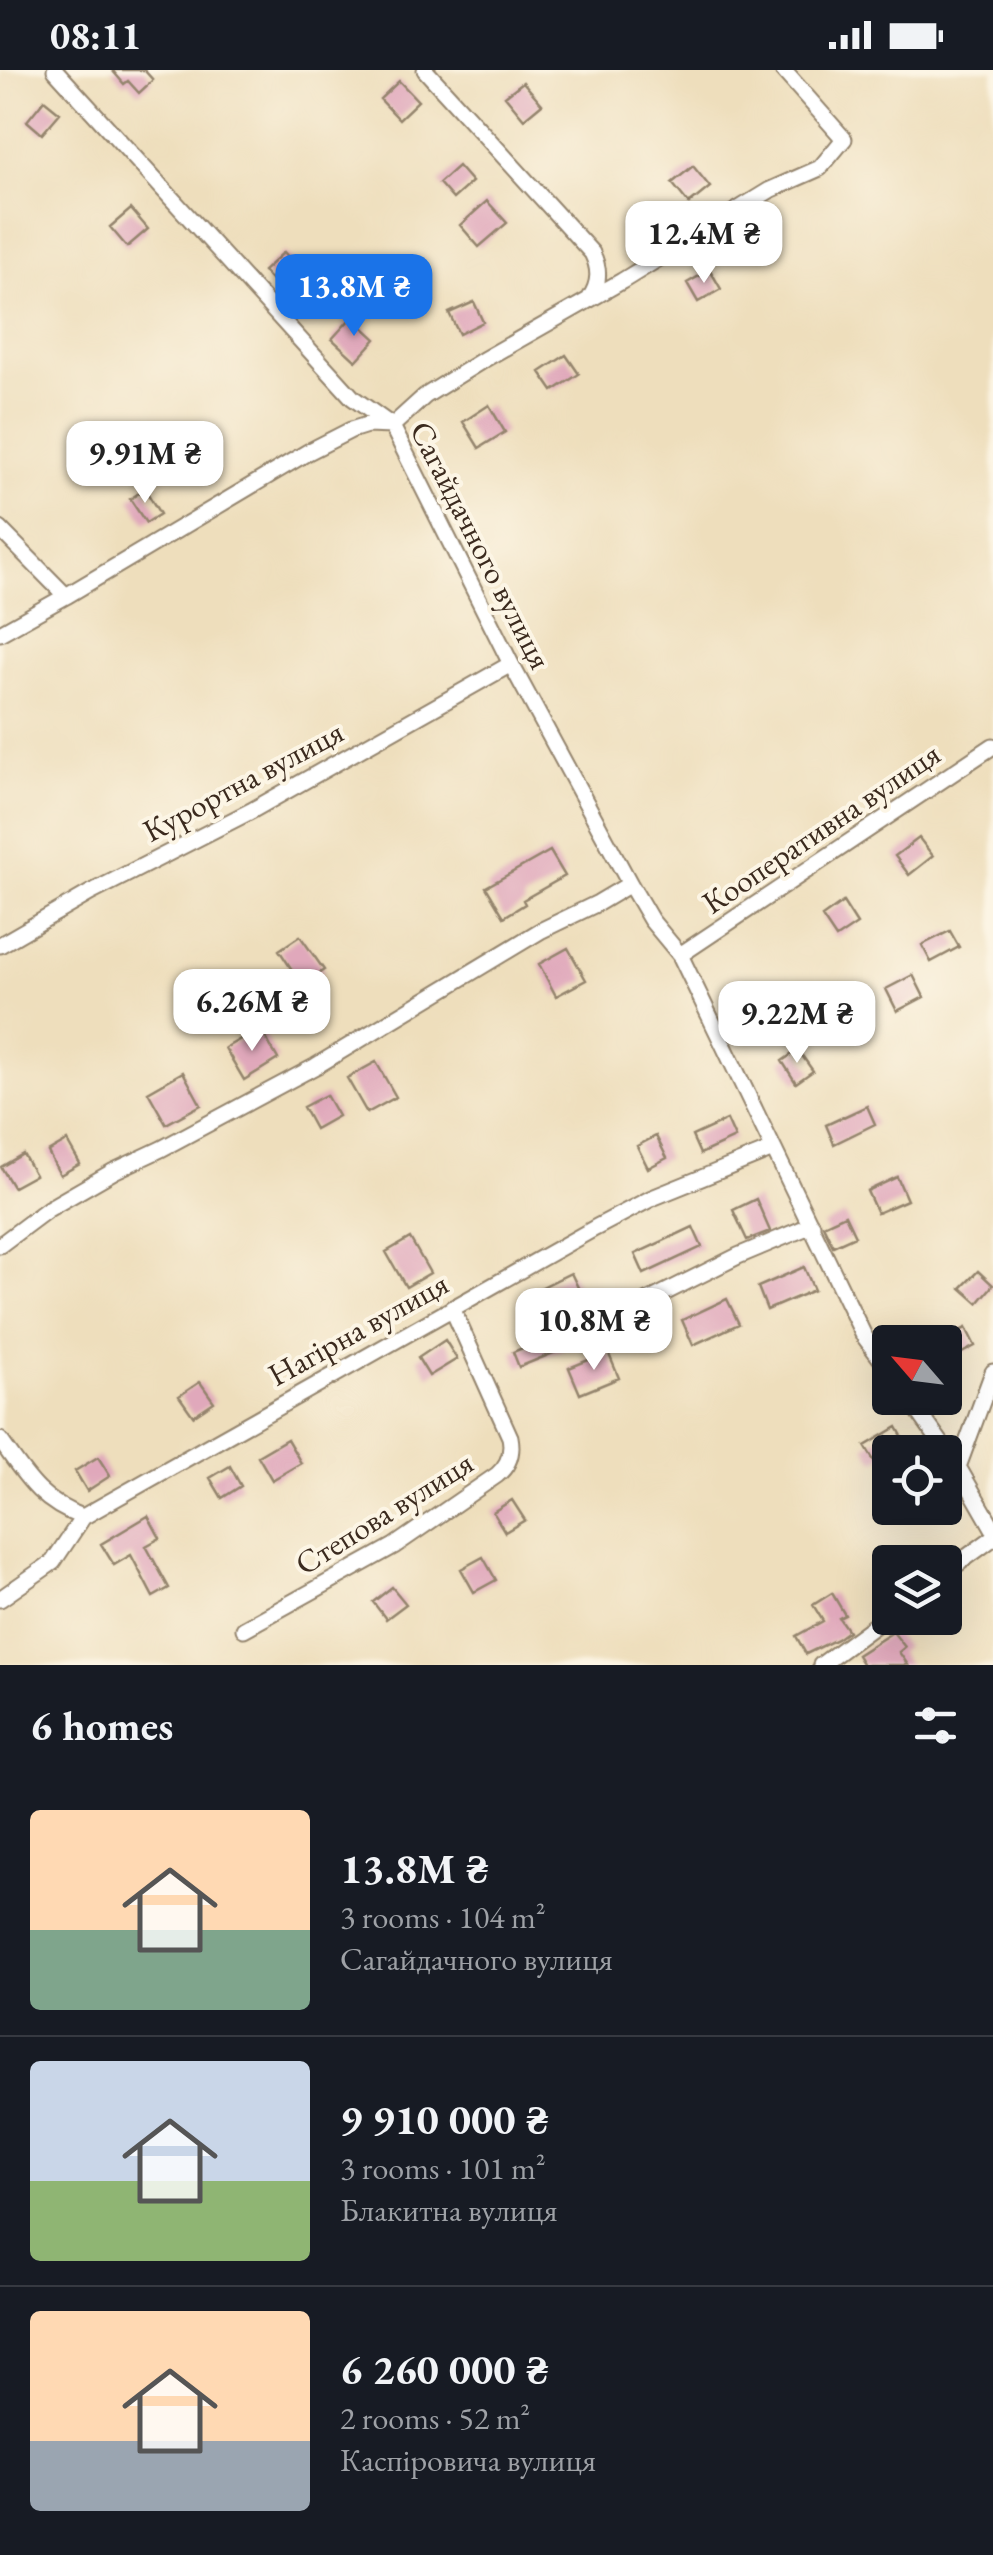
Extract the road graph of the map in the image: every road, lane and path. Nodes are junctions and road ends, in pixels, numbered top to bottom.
1 (55, 70) edge
2 (425, 70) edge
3 (783, 70) edge
4 (590, 298) junction
5 (392, 426) junction
6 (0, 529) edge
7 (66, 596) junction
8 (0, 632) edge
9 (511, 664) junction
10 (993, 746) edge
11 (630, 884) junction
12 (0, 945) edge
13 (680, 955) junction
14 (773, 1148) junction
15 (812, 1225) junction
16 (0, 1246) edge
17 (452, 1308) junction
18 (580, 1335) dead end
19 (872, 1347) edge
20 (993, 1372) edge
21 (0, 1440) edge
22 (962, 1456) edge
23 (962, 1474) edge
24 (83, 1518) junction
25 (993, 1528) edge
26 (993, 1538) edge
27 (962, 1561) edge
28 (0, 1599) edge
29 (872, 1627) edge
30 (244, 1630) dead end
31 (821, 1665) edge

1 - 5 street, Сагайдачного вулиця
2 - 4 street
3 - 4 street
4 - 5 street
5 - 7 street
5 - 9 street, Сагайдачного вулиця
6 - 7 street
7 - 8 street
9 - 11 street, Сагайдачного вулиця
9 - 12 street, Курортна вулиця
10 - 13 street, Кооперативна вулиця
11 - 13 street, Сагайдачного вулиця
11 - 16 street
13 - 14 street
14 - 15 street
14 - 17 street, Нагірна вулиця
15 - 18 street
15 - 19 street
17 - 24 street, Нагірна вулиця
17 - 30 street, Степова вулиця
20 - 22 street
21 - 24 street
23 - 25 street
24 - 28 street, Нагірна вулиця
26 - 27 street
29 - 31 street

